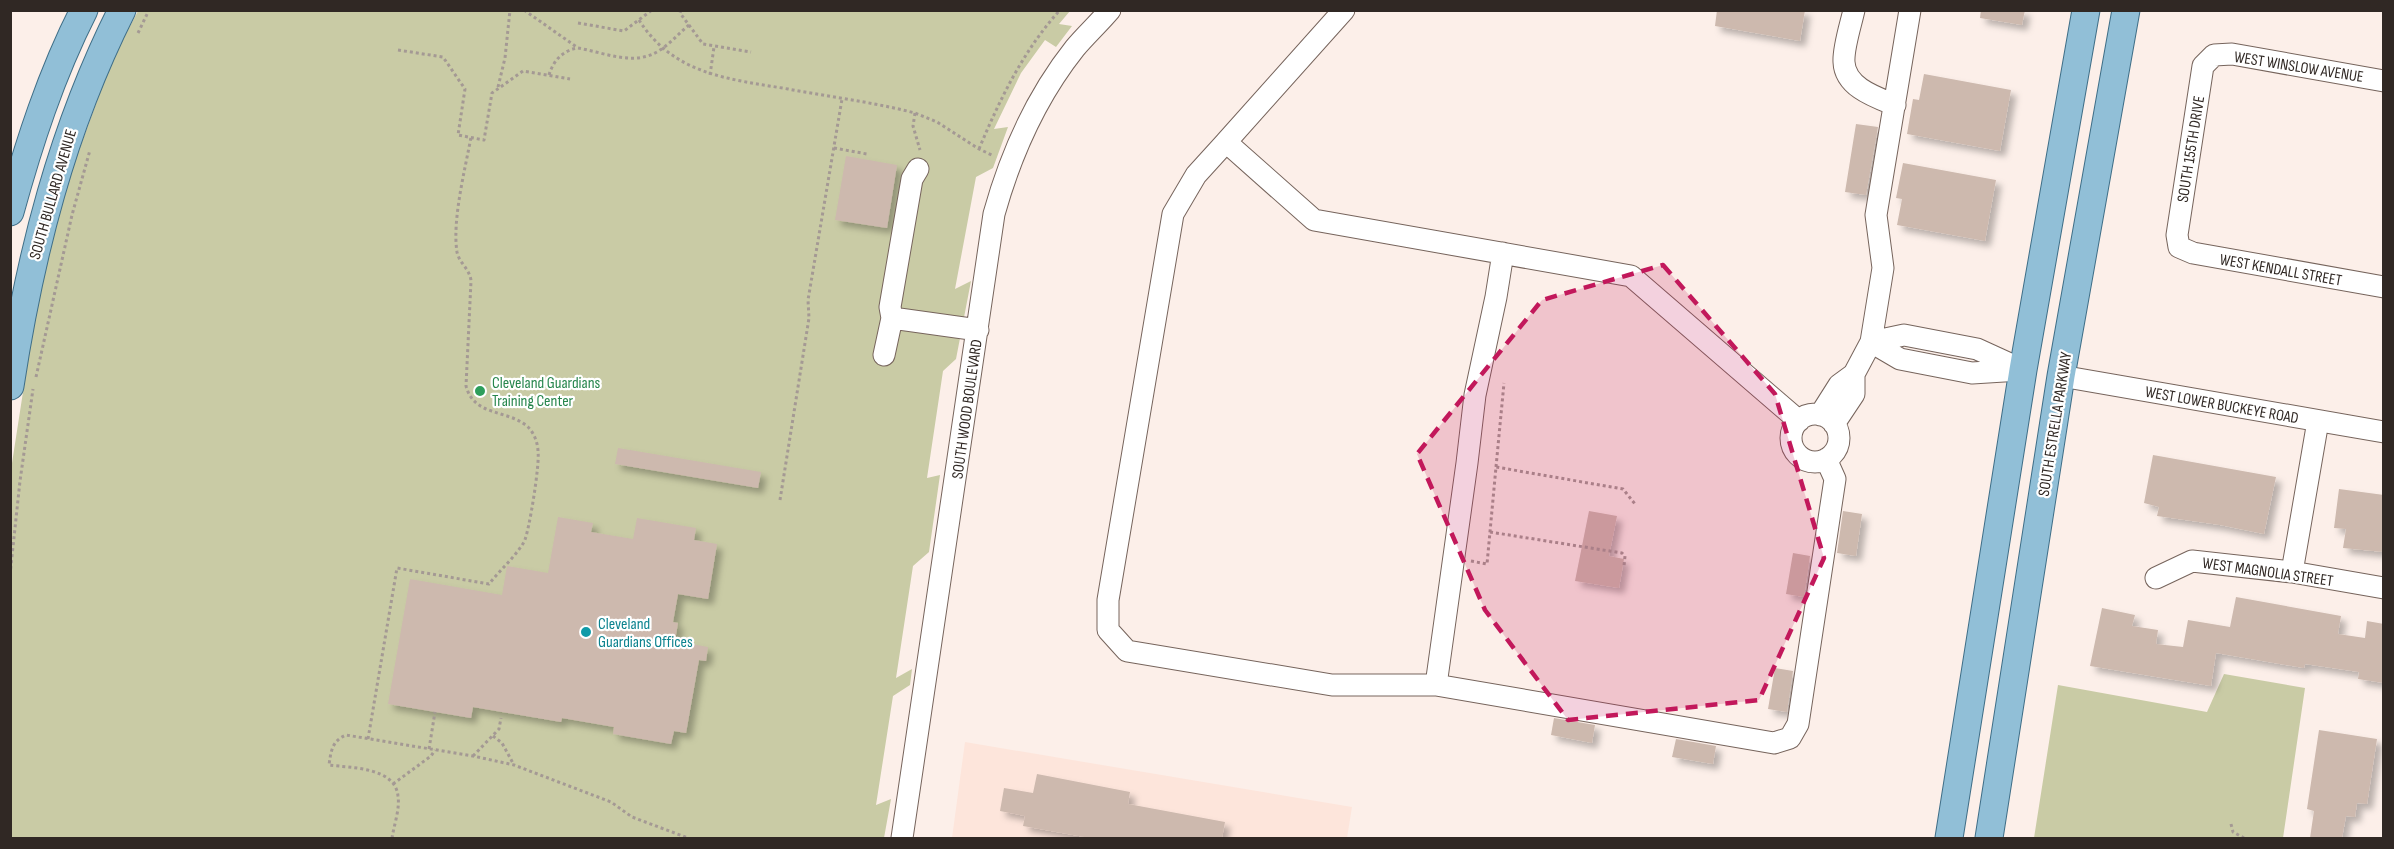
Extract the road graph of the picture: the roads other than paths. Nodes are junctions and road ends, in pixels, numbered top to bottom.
1 (84, 10) edge
2 (122, 10) edge
3 (1110, 10) edge
4 (1344, 10) edge
5 (1854, 10) edge
6 (1910, 10) edge
7 (2086, 10) edge
8 (2126, 10) edge
9 (2214, 55) joint
10 (2384, 81) edge
11 (1895, 105) junction
12 (1226, 142) junction
13 (918, 170) road end
14 (10, 212) edge
15 (2179, 247) joint
16 (1503, 254) junction
17 (2384, 287) edge
18 (892, 318) junction
19 (978, 330) junction
20 (1871, 342) junction
21 (884, 355) dead end
22 (2023, 370) junction
23 (2061, 376) junction
24 (26, 384) edge
25 (1827, 419) junction
26 (1799, 421) junction
27 (2318, 421) junction
28 (2384, 432) edge
29 (1826, 459) junction
30 (2292, 572) junction
31 (2156, 578) dead end
32 (2384, 588) edge
33 (1436, 685) junction
34 (902, 838) edge
35 (1949, 838) edge
36 (1989, 838) edge

1 - 14 main road, SOUTH BULLARD AVENUE
2 - 24 main road, SOUTH BULLARD AVENUE
3 - 19 street, SOUTH WOOD BOULEVARD
4 - 12 street
5 - 11 street
6 - 11 street
7 - 22 main road
8 - 23 main road, SOUTH ESTRELLA PARKWAY
9 - 10 street, WEST WINSLOW AVENUE
9 - 15 street, SOUTH 155TH DRIVE
11 - 20 street
12 - 16 street
12 - 33 street
13 - 18 street
15 - 17 street, WEST KENDALL STREET
16 - 26 street
16 - 33 street
18 - 19 street
18 - 21 street
19 - 34 street, SOUTH WOOD BOULEVARD
20 - 22 street
20 - 25 street
22 - 23 main road
22 - 35 main road
23 - 27 street, WEST LOWER BUCKEYE ROAD
23 - 36 main road, SOUTH ESTRELLA PARKWAY
25 - 26 street
25 - 29 street
26 - 29 street
27 - 28 street, WEST LOWER BUCKEYE ROAD
27 - 30 street
29 - 33 street
30 - 31 street, WEST MAGNOLIA STREET
30 - 32 street, WEST MAGNOLIA STREET

